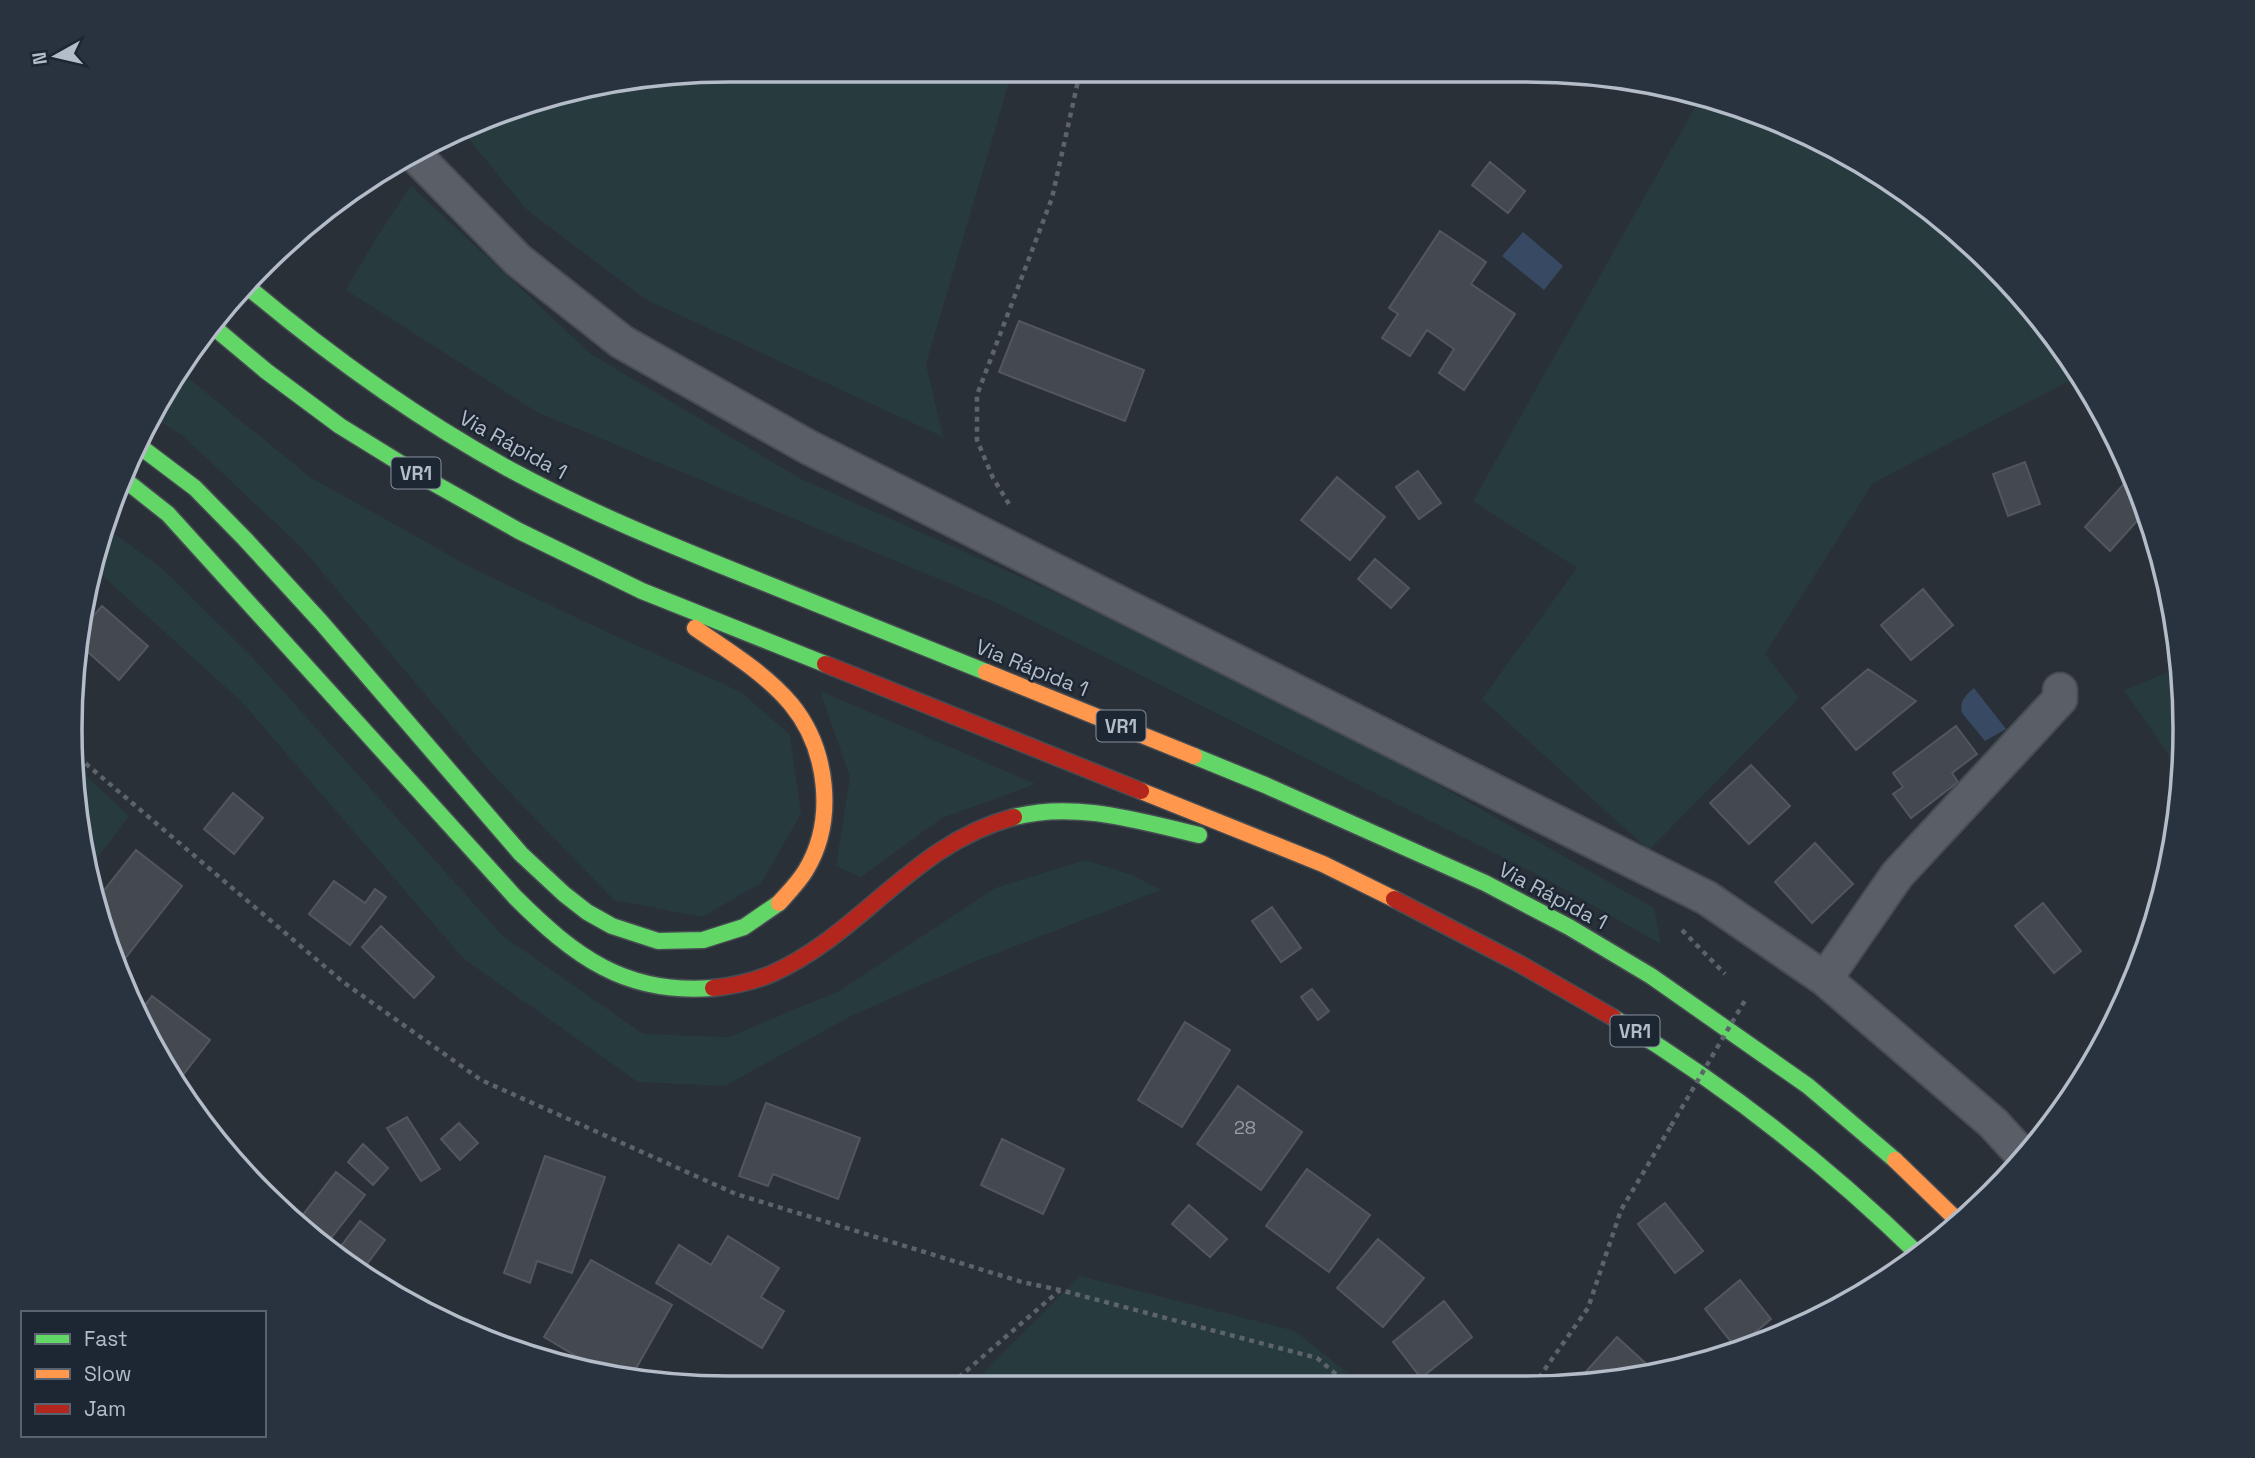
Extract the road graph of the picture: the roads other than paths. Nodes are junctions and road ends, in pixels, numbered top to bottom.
1 (421, 161) edge
2 (253, 292) edge
3 (219, 331) edge
4 (145, 451) edge
5 (130, 484) edge
6 (642, 591) junction
7 (2060, 690) dead end
8 (1324, 864) junction
9 (1825, 979) junction
10 (2017, 1149) edge
11 (1952, 1215) edge
12 (1912, 1248) edge

1 - 9 street
2 - 11 highway, Via Rápida 1 / VR1
3 - 6 highway, VR1
4 - 6 highway
5 - 8 highway
6 - 8 highway, VR1
7 - 9 street
8 - 12 highway, VR1
9 - 10 street

